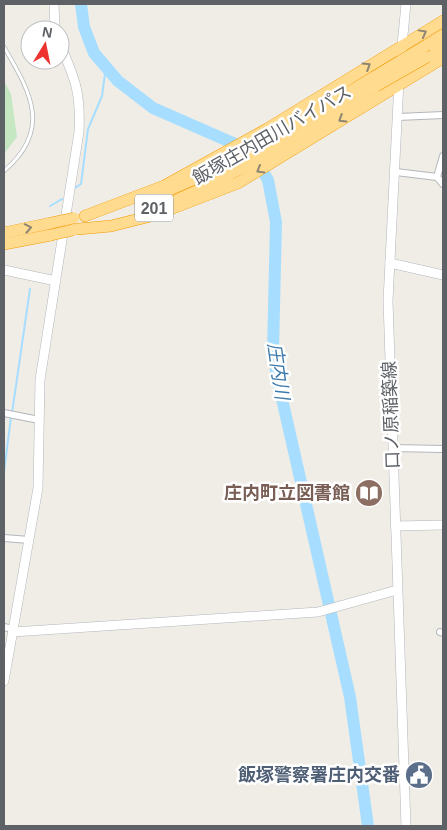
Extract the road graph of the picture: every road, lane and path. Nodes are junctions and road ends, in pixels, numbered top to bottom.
1 (54, 4) edge
2 (406, 4) edge
3 (55, 20) edge
4 (443, 21) edge
5 (443, 34) edge
6 (402, 44) junction
7 (4, 47) edge
8 (443, 47) edge
9 (443, 58) edge
10 (70, 68) edge
11 (375, 82) junction
12 (399, 85) junction
13 (443, 115) edge
14 (398, 117) junction
15 (278, 148) junction
16 (443, 156) edge
17 (4, 171) edge
18 (396, 172) junction
19 (232, 174) junction
20 (438, 177) junction
21 (443, 184) edge
22 (77, 223) junction
23 (51, 229) junction
24 (4, 233) edge
25 (4, 244) edge
26 (390, 263) junction
27 (4, 270) edge
28 (443, 275) edge
29 (56, 281) junction
30 (4, 413) edge
31 (39, 420) junction
32 (392, 448) junction
33 (443, 449) edge
34 (443, 525) edge
35 (395, 526) junction
36 (4, 538) edge
37 (29, 540) junction
38 (398, 590) junction
39 (10, 629) edge
40 (4, 681) edge
41 (406, 826) edge

1 - 3 street
2 - 6 street, 口ノ原稲築線
6 -> 4 highway
5 - 11 highway, 飯塚庄内田川バイパス / 201, bridge
6 - 12 street, 口ノ原稲築線
22 -> 6 highway
7 - 17 lane
8 - 11 highway, 飯塚庄内田川バイパス / 201, bridge
9 - 12 highway
10 - 29 street
11 - 15 highway, 飯塚庄内田川バイパス / 201
12 - 14 street, 口ノ原稲築線
12 -> 15 highway
13 - 14 street
14 - 18 street, 口ノ原稲築線
15 -> 19 highway
15 - 19 highway, 飯塚庄内田川バイパス / 201
16 - 20 street
18 - 20 street
18 - 26 street, 口ノ原稲築線
19 - 22 highway, 飯塚庄内田川バイパス / 201
19 - 22 highway
20 - 21 street
22 - 23 highway, 飯塚庄内田川バイパス / 201, bridge
24 -> 23 highway, 飯塚庄内田川バイパス / 201
23 - 25 highway, 飯塚庄内田川バイパス / 201
26 - 28 street
26 - 32 street, 口ノ原稲築線
27 - 29 street
29 - 31 street
30 - 31 street
31 - 37 street
32 - 33 street
32 - 35 street, 口ノ原稲築線
34 - 35 street
35 - 38 street, 口ノ原稲築線
36 - 37 street
37 - 39 street
38 - 39 street
38 - 41 street, 口ノ原稲築線
39 - 40 street

